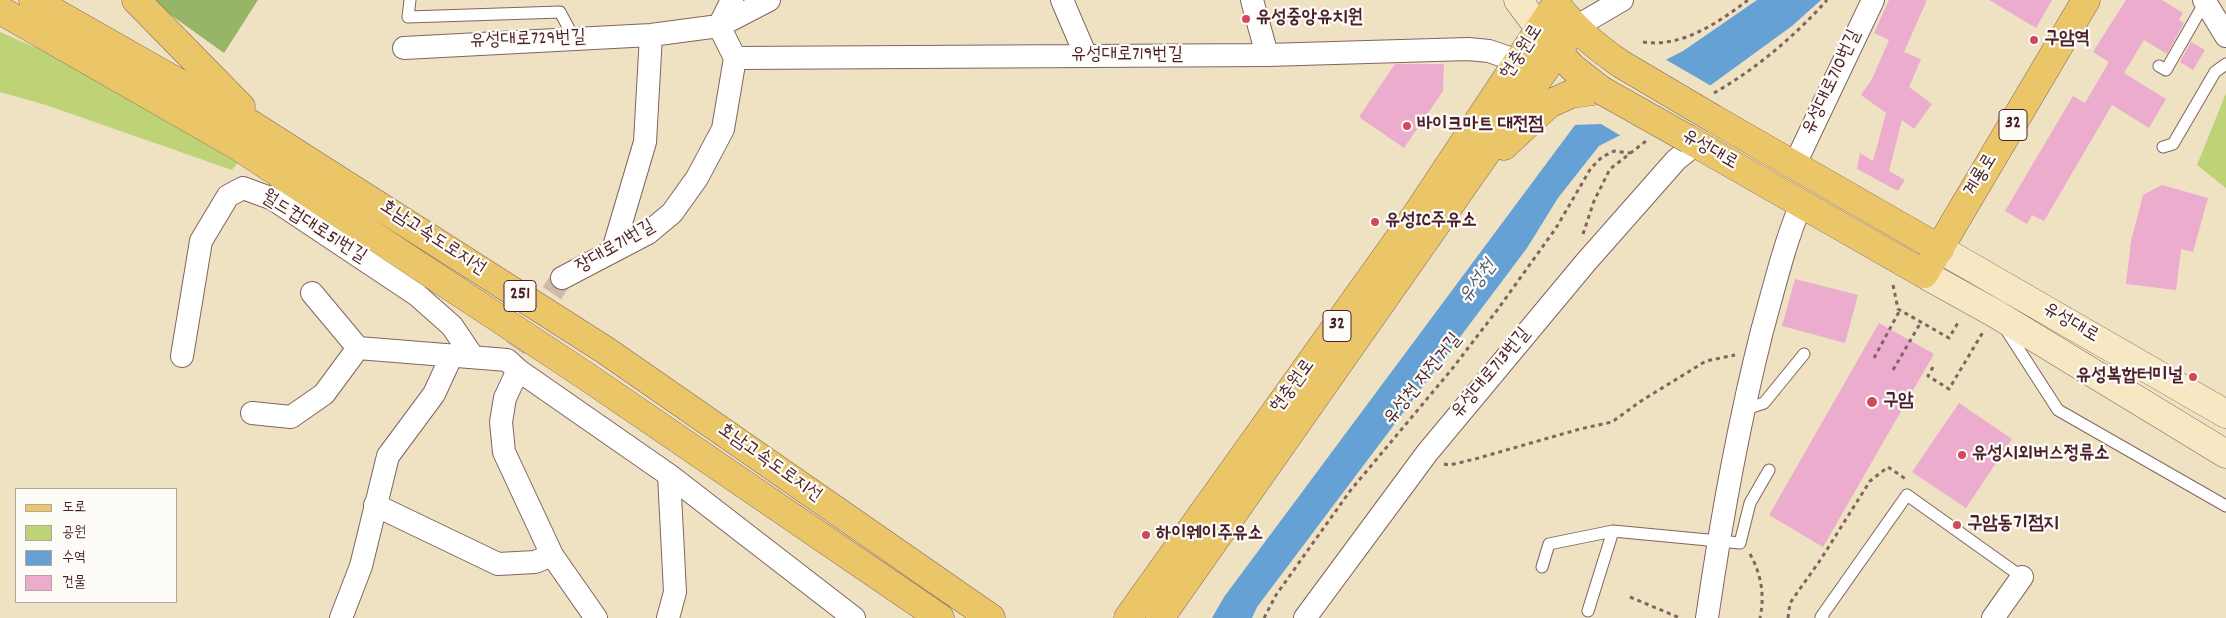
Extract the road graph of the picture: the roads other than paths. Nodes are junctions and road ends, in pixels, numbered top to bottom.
1 (33, 0) edge
2 (136, 0) edge
3 (410, 0) edge
4 (732, 0) edge
5 (769, 0) edge
6 (1062, 0) edge
7 (1252, 0) edge
8 (1518, 0) edge
9 (1622, 0) edge
10 (1872, 0) edge
11 (2086, 0) edge
12 (1557, 1) edge
13 (2205, 1) edge
14 (0, 10) edge
15 (719, 26) junction
16 (1574, 28) junction
17 (1539, 30) junction
18 (651, 35) junction
19 (2226, 36) edge
20 (576, 40) junction
21 (404, 48) dead end
22 (1557, 51) junction
23 (1267, 55) junction
24 (1086, 56) junction
25 (735, 58) junction
26 (1518, 61) junction
27 (2226, 64) edge
28 (2159, 66) dead end
29 (1601, 90) junction
30 (271, 136) junction
31 (1692, 141) junction
32 (2163, 147) dead end
33 (1794, 166) junction
34 (1801, 204) junction
35 (1432, 227) junction
36 (1940, 249) junction
37 (613, 250) junction
38 (1924, 274) junction
39 (562, 278) tunnel mouth
40 (312, 294) dead end
41 (1990, 323) junction
42 (358, 348) junction
43 (1804, 354) dead end
44 (182, 356) dead end
45 (463, 356) junction
46 (514, 360) junction
47 (1743, 410) junction
48 (252, 413) dead end
49 (2226, 414) edge
50 (2226, 454) edge
51 (1769, 470) dead end
52 (669, 475) junction
53 (375, 505) junction
54 (2226, 506) edge
55 (1613, 531) junction
56 (1718, 539) junction
57 (552, 555) junction
58 (1542, 566) dead end
59 (2022, 577) joint
60 (1588, 611) dead end
61 (341, 618) edge
62 (596, 618) edge
63 (668, 618) edge
64 (854, 618) edge
65 (940, 618) edge
66 (991, 618) edge
67 (1128, 618) edge
68 (1160, 618) edge
69 (1305, 618) edge
70 (1707, 618) edge
71 (1823, 618) edge
72 (1993, 618) edge

1 - 30 main road, 호남고속도로지선 / 251
2 - 30 main road
3 - 20 lane
4 - 15 street
5 - 15 street, 유성대로729번길
6 - 24 street
7 - 23 street
8 - 17 street, 유성대로
9 - 16 street
10 - 33 street, 유성대로710번길
11 - 36 main road, 계룡로 / 32
12 - 16 main road, 유성대로 / 32
12 - 17 main road, 현충원로 / 32
13 - 19 street
13 - 28 lane
14 - 65 main road, 호남고속도로지선 / 251
15 - 18 street, 유성대로729번길
15 - 25 street
16 - 22 main road
16 - 33 main road, 유성대로 / 32, bridge
17 - 22 street, 유성대로
17 - 26 main road, 현충원로 / 32
18 - 20 street, 유성대로729번길
18 - 37 street
20 - 21 street, 유성대로729번길
22 - 29 main road, 유성대로
22 - 35 main road
23 - 24 street, 유성대로719번길
23 - 26 street, 유성대로719번길
24 - 25 street, 유성대로719번길
25 - 37 street, 장대로71번길
26 - 67 main road, 현충원로 / 32
27 - 32 lane
29 - 31 main road, 유성대로, bridge
29 - 35 main road
30 - 66 main road, 호남고속도로지선 / 251
31 - 34 main road, 유성대로
31 - 69 street, 유성대로713번길
33 - 36 main road, 유성대로
34 - 38 main road, 유성대로
34 - 47 street
35 - 68 main road, 현충원로 / 32
36 - 38 main road, 32
36 - 49 street, 유성대로
37 - 39 street, 장대로71번길
38 - 41 street, 유성대로
40 - 42 street
41 - 50 street, 유성대로
41 - 54 lane
42 - 45 street
42 - 48 street
43 - 47 lane
44 - 45 street, 월드컵대로51번길
45 - 46 street
45 - 53 street
46 - 52 street
46 - 57 street
47 - 56 street
51 - 56 lane
52 - 63 street
52 - 64 street
53 - 57 street
53 - 61 street
55 - 56 lane
55 - 58 lane
55 - 60 lane
56 - 70 street
57 - 62 street
59 - 71 lane
59 - 72 street

